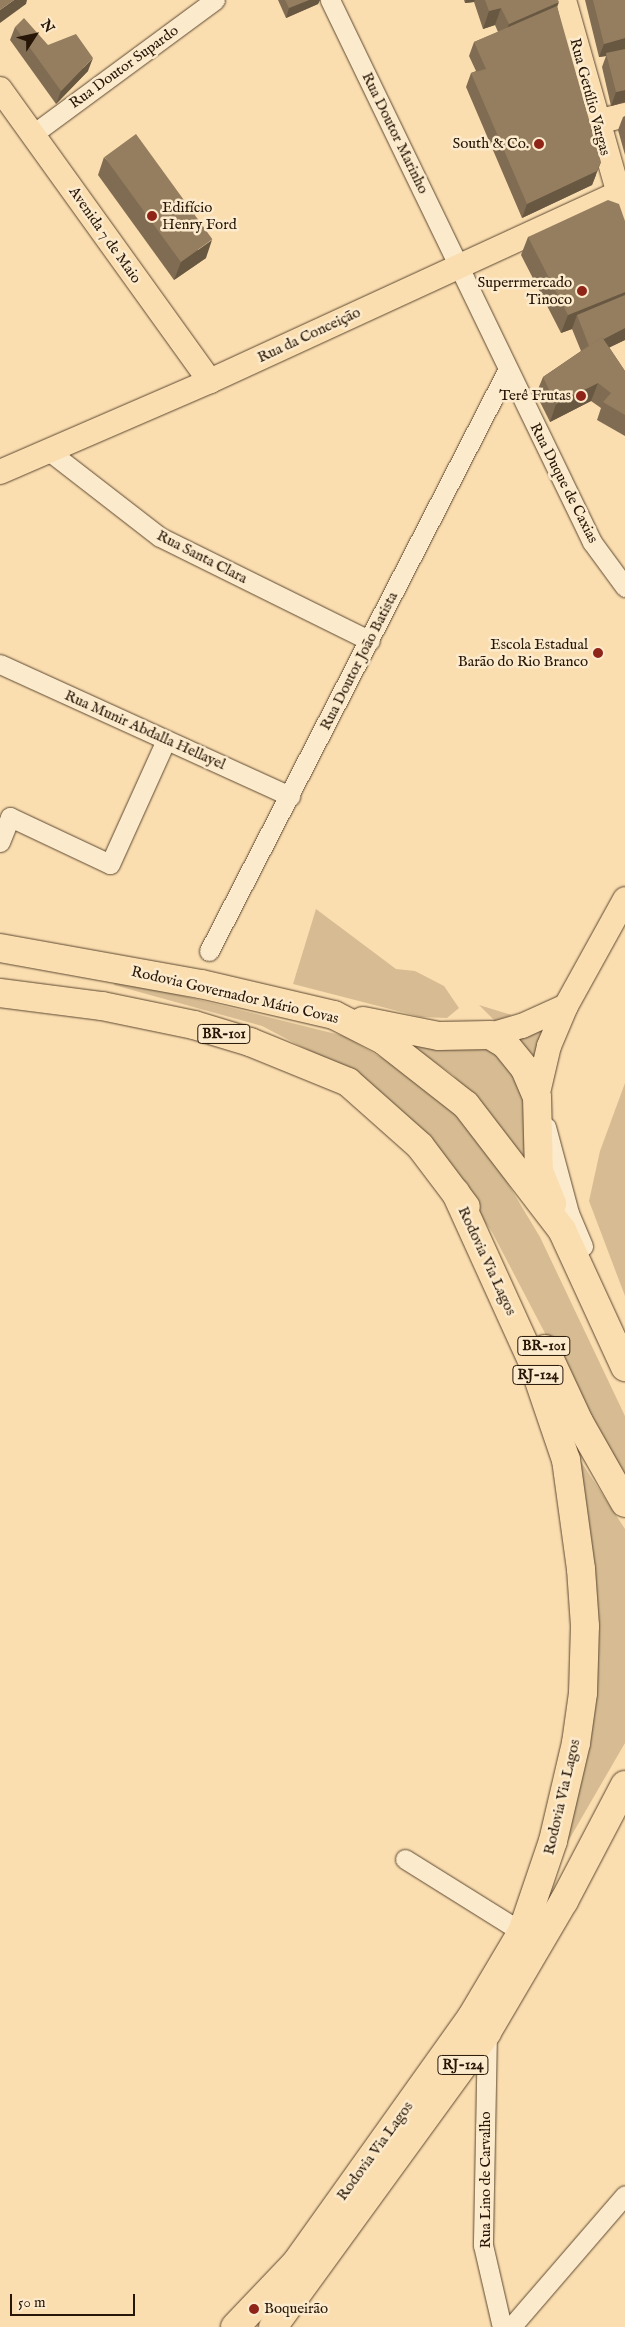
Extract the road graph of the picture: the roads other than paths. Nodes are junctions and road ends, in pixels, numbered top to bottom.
1 (215, 0) edge
2 (330, 0) edge
3 (564, 0) edge
4 (0, 89) edge
5 (625, 115) edge
6 (598, 122) junction
7 (33, 134) junction
8 (616, 194) junction
9 (625, 216) edge
10 (459, 266) junction
11 (507, 371) junction
12 (210, 381) junction
13 (49, 451) junction
14 (0, 472) edge
15 (625, 587) edge
16 (370, 641) junction
17 (0, 664) edge
18 (166, 740) junction
19 (290, 796) junction
20 (0, 842) edge
21 (625, 900) edge
22 (0, 948) edge
23 (209, 951) dead end
24 (0, 994) edge
25 (566, 1006) junction
26 (334, 1015) junction
27 (490, 1035) junction
28 (537, 1097) junction
29 (456, 1193) junction
30 (562, 1230) junction
31 (625, 1346) edge
32 (625, 1367) edge
33 (625, 1503) edge
34 (625, 1785) edge
35 (625, 1811) edge
36 (405, 1859) dead end
37 (522, 1932) junction
38 (487, 2041) junction
39 (625, 2195) edge
40 (235, 2327) edge
41 (273, 2327) edge
42 (502, 2327) edge
43 (511, 2327) edge

1 - 7 street, Rua Doutor Supardo
2 - 10 street, Rua Doutor Marinho
3 - 6 main road, Rua Getúlio Vargas
4 - 7 main road, Avenida 7 de Maio
5 - 6 main road
6 - 8 main road, Rua Getúlio Vargas
7 - 12 main road, Avenida 7 de Maio
8 - 9 main road, Rua Getúlio Vargas
8 - 10 main road, Rua da Conceição
10 - 11 street, Rua Duque de Caxias
10 - 12 main road, Rua da Conceição
11 - 15 street, Rua Duque de Caxias
11 - 16 street, Rua Doutor João Batista
12 - 13 main road, Rua da Conceição
13 - 14 main road, Rua da Conceição
13 - 16 street, Rua Santa Clara
16 - 19 street, Rua Doutor João Batista
17 - 18 street, Rua Munir Abdalla Hellayel
18 - 19 street, Rua Munir Abdalla Hellayel
18 - 20 street
19 - 23 street, Rua Doutor João Batista
21 - 25 main road
22 - 26 highway, Rodovia Governador Mário Covas
24 - 29 highway, BR-101
25 - 27 main road
25 - 28 main road
26 - 27 highway
26 - 30 highway, Rodovia Governador Mário Covas
27 - 28 highway
28 - 30 highway
28 - 31 street
29 - 33 highway, BR-101
29 - 37 highway, Rodovia Via Lagos / RJ-124
30 - 32 highway, Rodovia Governador Mário Covas
34 - 38 highway, Rodovia Via Lagos / RJ-124
35 - 38 street
36 - 37 street
37 - 40 highway, Rodovia Via Lagos / RJ-124
38 - 41 highway, Rodovia Via Lagos / RJ-124
38 - 42 street, Rua Lino de Carvalho
39 - 43 street

